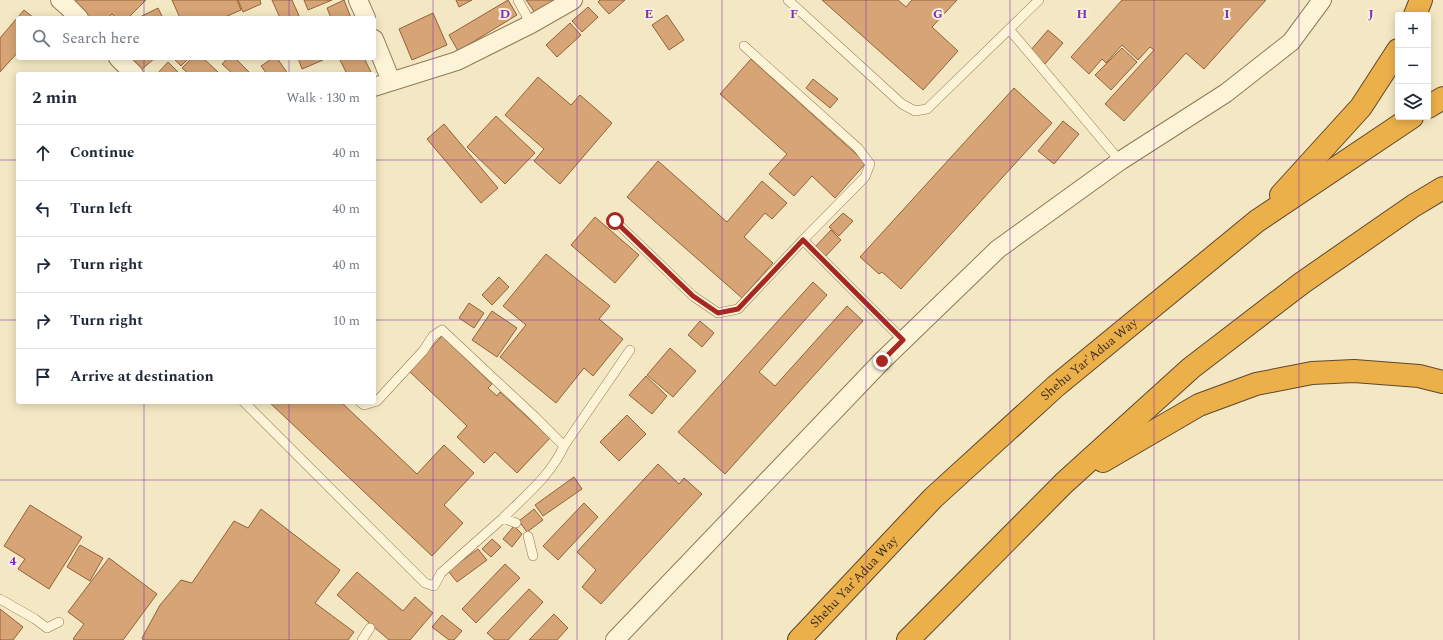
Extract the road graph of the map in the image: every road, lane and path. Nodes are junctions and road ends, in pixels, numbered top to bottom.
1 (60, 0) edge
2 (358, 0) edge
3 (518, 0) edge
4 (573, 0) edge
5 (788, 0) edge
6 (1039, 0) edge
7 (1322, 0) edge
8 (1421, 0) edge
9 (1416, 12) edge
10 (77, 16) edge
11 (365, 16) edge
12 (531, 24) junction
13 (1009, 29) junction
14 (744, 46) dead end
15 (376, 50) edge
16 (1395, 55) edge
17 (120, 60) edge
18 (132, 72) edge
19 (382, 84) edge
20 (1443, 98) edge
21 (1431, 105) edge
22 (1408, 120) edge
23 (1120, 162) junction
24 (1443, 188) edge
25 (615, 221) dead end
26 (1257, 221) junction
27 (803, 240) junction
28 (903, 340) junction
29 (630, 350) dead end
30 (1443, 382) edge
31 (376, 401) edge
32 (246, 404) edge
33 (564, 446) junction
34 (1064, 483) junction
35 (503, 518) junction
36 (516, 523) dead end
37 (528, 536) dead end
38 (533, 556) dead end
39 (0, 599) edge
40 (59, 622) dead end
41 (370, 628) dead end
42 (362, 640) edge
43 (615, 640) edge
44 (799, 640) edge
45 (908, 640) edge

1 - 10 street
2 - 11 street
3 - 12 lane
4 - 12 street
5 - 13 lane
6 - 13 lane
7 - 23 street
8 - 9 highway
12 - 19 street
13 - 23 lane
14 - 27 lane
15 - 19 street
16 - 26 highway
17 - 18 street
20 - 21 highway
22 - 26 highway, Shehu Yar'Adua Way
23 - 28 street
24 - 34 highway
25 - 27 lane
26 - 44 highway, Shehu Yar'Adua Way
27 - 28 lane
28 - 43 street
29 - 33 lane
30 - 34 highway
31 - 33 lane
32 - 35 lane
33 - 35 lane
34 - 45 highway
35 - 36 lane
37 - 38 lane
39 - 40 lane
41 - 42 lane

